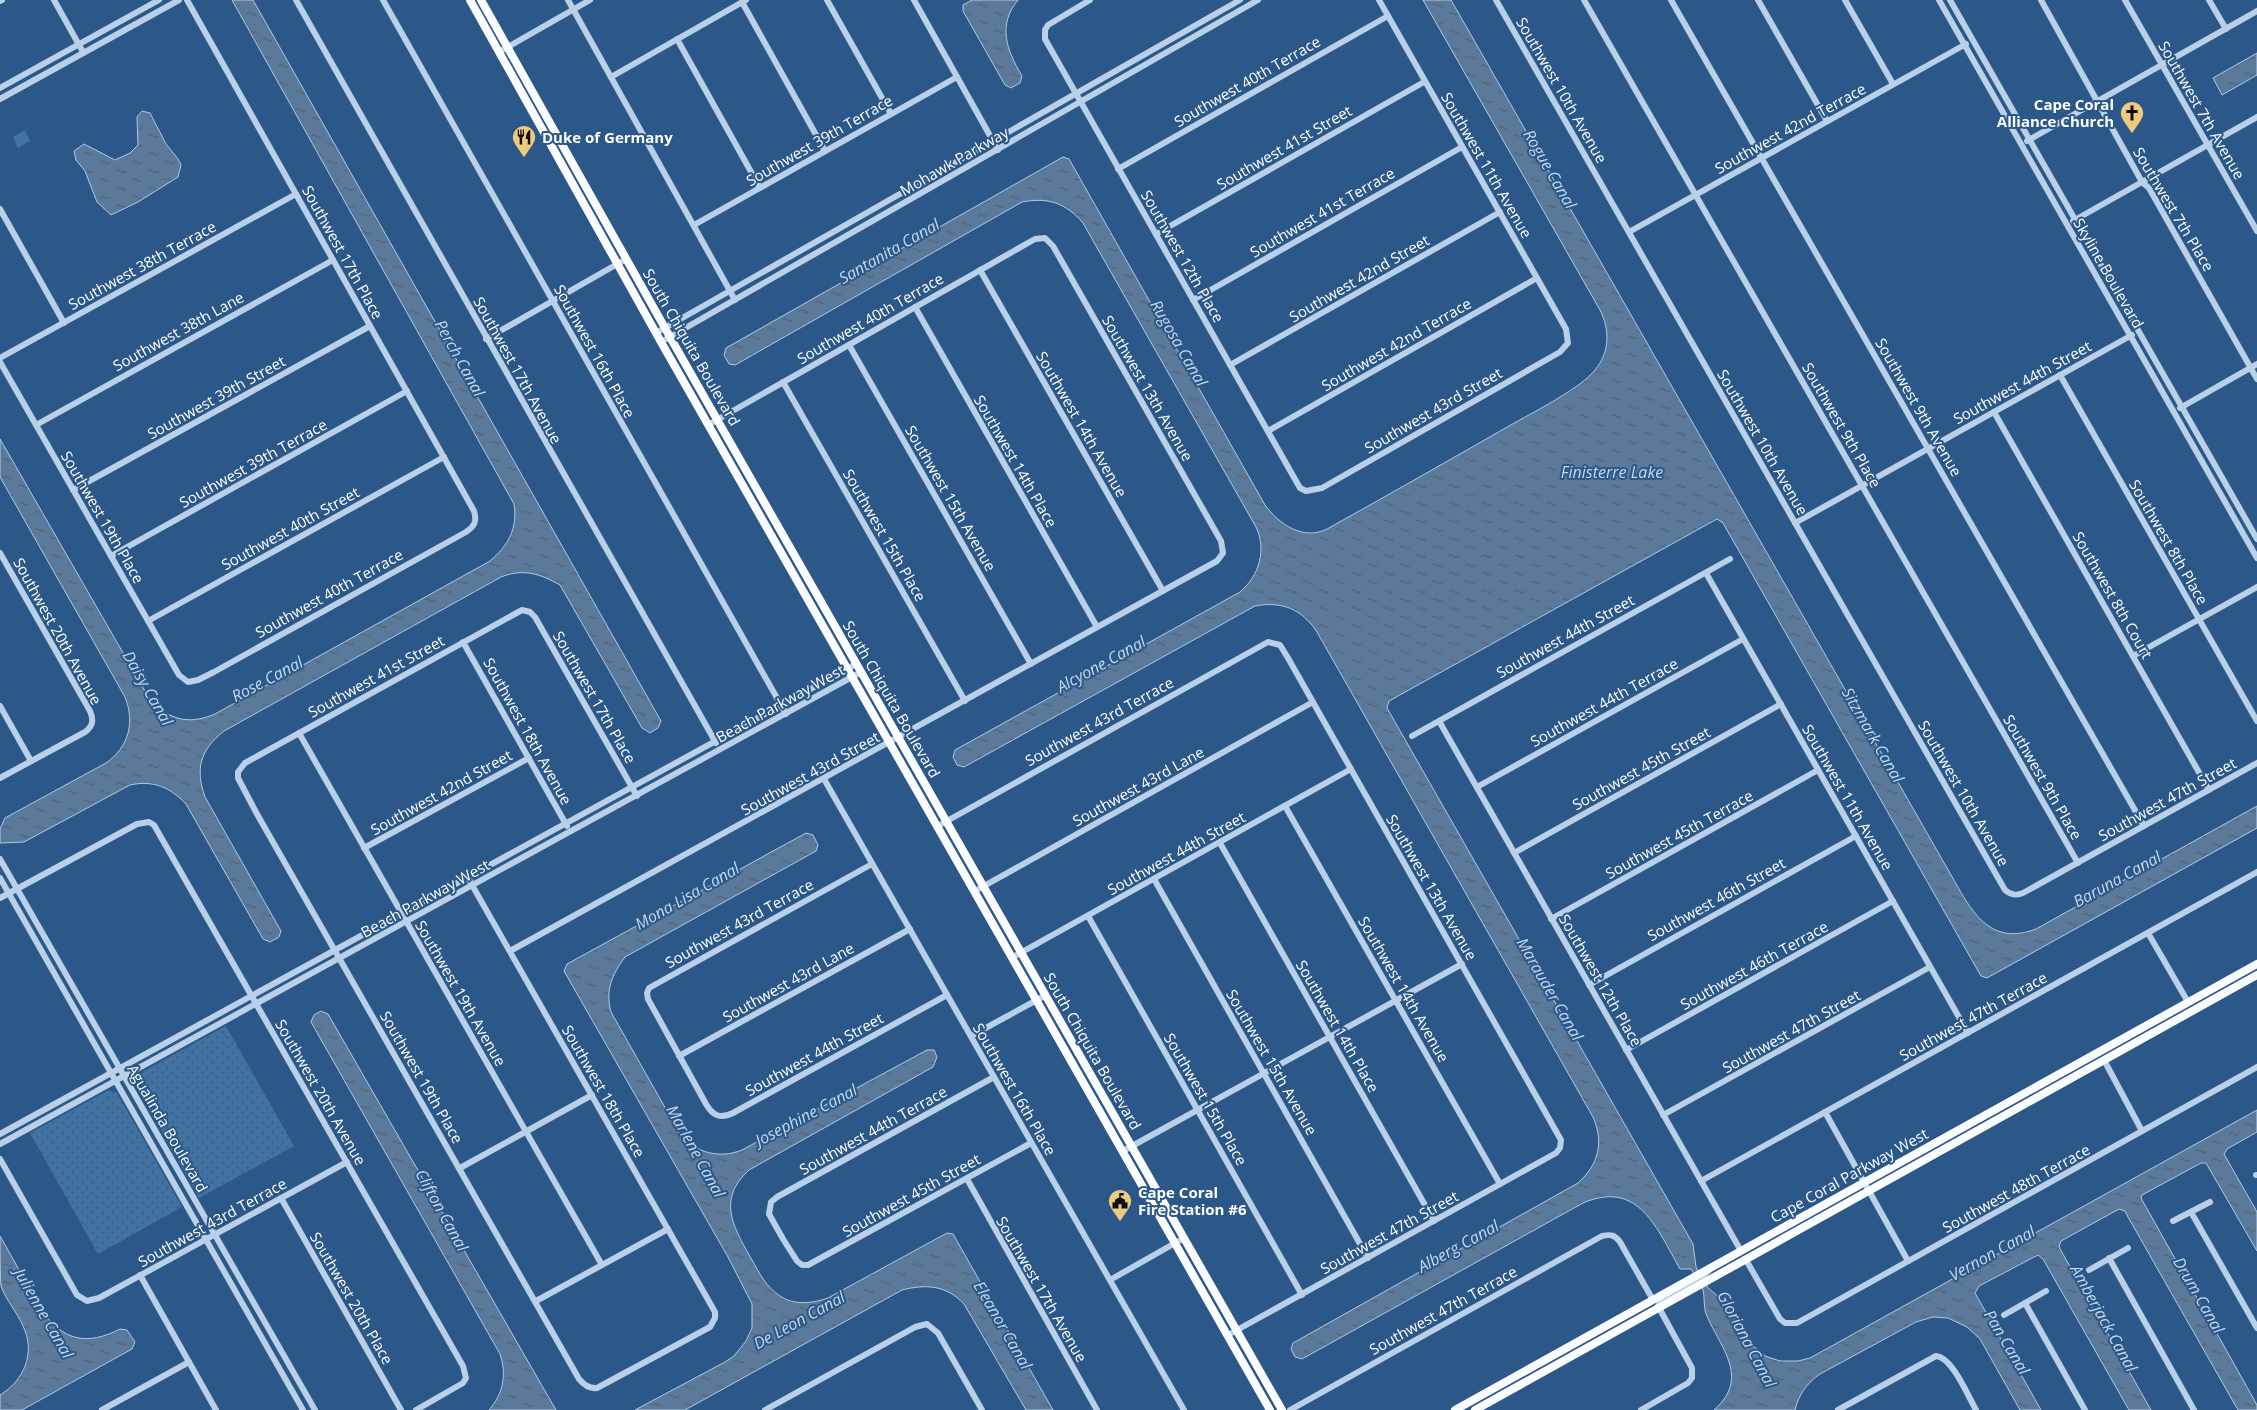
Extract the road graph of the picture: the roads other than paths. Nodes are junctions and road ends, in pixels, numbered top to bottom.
1 (54, 0) edge
2 (159, 0) edge
3 (179, 0) edge
4 (187, 0) edge
5 (296, 0) edge
6 (383, 0) edge
7 (470, 0) edge
8 (481, 0) edge
9 (568, 0) edge
10 (590, 0) edge
11 (828, 0) edge
12 (914, 0) edge
13 (1090, 0) edge
14 (1240, 0) edge
15 (1258, 0) edge
16 (1379, 0) edge
17 (1496, 0) edge
18 (1584, 0) edge
19 (1671, 0) edge
20 (1758, 0) edge
21 (1845, 0) edge
22 (1939, 0) edge
23 (1950, 0) edge
24 (2041, 0) edge
25 (2125, 0) edge
26 (2209, 0) edge
27 (744, 1) edge
28 (573, 10) junction
29 (2257, 11) edge
30 (1388, 16) junction
31 (2226, 29) junction
32 (677, 39) junction
33 (1972, 41) junction
34 (79, 44) junction
35 (1964, 45) junction
36 (508, 47) junction
37 (83, 52) junction
38 (499, 52) junction
39 (2162, 65) junction
40 (611, 77) junction
41 (957, 77) junction
42 (1424, 82) junction
43 (1893, 84) junction
44 (0, 88) edge
45 (1076, 94) junction
46 (0, 99) edge
47 (2097, 102) junction
48 (1080, 103) junction
49 (891, 114) junction
50 (2257, 117) edge
51 (1827, 122) junction
52 (2029, 139) junction
53 (993, 142) junction
54 (2021, 144) junction
55 (2208, 145) junction
56 (1462, 147) junction
57 (998, 150) junction
58 (825, 151) junction
59 (1762, 158) junction
60 (1118, 169) junction
61 (2142, 182) junction
62 (760, 188) junction
63 (296, 194) junction
64 (1696, 195) junction
65 (0, 209) edge
66 (1500, 212) junction
67 (2076, 220) junction
68 (694, 225) junction
69 (2067, 225) junction
70 (2257, 231) edge
71 (1629, 232) junction
72 (1156, 234) junction
73 (1045, 238) joint
74 (626, 259) junction
75 (333, 260) junction
76 (618, 264) junction
77 (980, 270) junction
78 (1537, 278) junction
79 (730, 291) junction
80 (736, 300) junction
81 (1193, 300) junction
82 (552, 301) junction
83 (914, 308) junction
84 (64, 322) junction
85 (370, 326) junction
86 (665, 328) junction
87 (2139, 332) junction
88 (656, 333) junction
89 (2130, 336) junction
90 (670, 337) junction
91 (486, 339) junction
92 (661, 342) junction
93 (1568, 343) joint
94 (849, 345) junction
95 (0, 358) edge
96 (0, 362) edge
97 (1230, 365) junction
98 (2254, 366) edge
99 (2060, 375) junction
100 (2257, 378) edge
101 (783, 382) junction
102 (407, 391) junction
103 (2182, 406) junction
104 (2173, 411) junction
105 (1994, 412) junction
106 (718, 420) junction
107 (36, 425) junction
108 (708, 425) junction
109 (1268, 431) junction
110 (1928, 449) junction
111 (444, 457) junction
112 (1862, 486) junction
113 (73, 490) junction
114 (1306, 492) joint
115 (476, 518) joint
116 (1795, 523) junction
117 (2257, 539) edge
118 (1224, 553) joint
119 (0, 554) edge
120 (111, 556) junction
121 (2257, 558) edge
122 (1730, 559) dead end
123 (1706, 573) junction
124 (2257, 588) edge
125 (1163, 590) junction
126 (530, 612) joint
127 (2199, 619) junction
128 (148, 622) junction
129 (1097, 628) junction
130 (1744, 639) junction
131 (463, 642) junction
132 (1274, 642) joint
133 (2133, 656) junction
134 (856, 664) junction
135 (1031, 664) junction
136 (848, 668) junction
137 (861, 672) junction
138 (853, 677) junction
139 (188, 682) joint
140 (965, 701) junction
141 (1313, 702) junction
142 (1781, 704) junction
143 (0, 706) edge
144 (782, 706) junction
145 (786, 714) junction
146 (1439, 721) junction
147 (2257, 721) edge
148 (299, 733) junction
149 (1412, 736) dead end
150 (899, 738) junction
151 (715, 742) junction
152 (890, 743) junction
153 (720, 750) junction
154 (529, 758) junction
155 (31, 761) junction
156 (2257, 763) edge
157 (1351, 769) junction
158 (1818, 770) junction
159 (238, 772) joint
160 (0, 778) edge
161 (824, 779) junction
162 (1477, 787) junction
163 (632, 788) junction
164 (2209, 790) junction
165 (637, 796) junction
166 (1285, 806) junction
167 (946, 821) junction
168 (566, 824) junction
169 (938, 826) junction
170 (2144, 826) junction
171 (570, 832) junction
172 (1856, 836) junction
173 (1220, 843) junction
174 (364, 848) junction
175 (1514, 853) junction
176 (0, 858) edge
177 (2078, 863) junction
178 (872, 864) junction
179 (2257, 872) edge
180 (0, 878) edge
181 (468, 878) junction
182 (1154, 879) junction
183 (472, 886) junction
184 (984, 887) junction
185 (17, 889) junction
186 (975, 891) junction
187 (9, 894) junction
188 (2010, 894) joint
189 (0, 898) edge
190 (1893, 901) junction
191 (402, 914) junction
192 (1088, 916) junction
193 (1551, 919) junction
194 (406, 922) junction
195 (910, 929) junction
196 (2148, 932) junction
197 (336, 950) junction
198 (510, 951) junction
199 (1022, 953) junction
200 (340, 958) junction
201 (1013, 958) junction
202 (1462, 964) junction
203 (2257, 964) edge
204 (1930, 967) junction
205 (2257, 975) edge
206 (1589, 985) junction
207 (947, 995) junction
208 (1046, 995) junction
209 (252, 996) junction
210 (1037, 1000) junction
211 (1396, 1000) junction
212 (2188, 1002) junction
213 (257, 1004) junction
214 (2163, 1016) junction
215 (1968, 1033) junction
216 (971, 1036) junction
217 (1330, 1036) junction
218 (1626, 1050) junction
219 (679, 1056) junction
220 (2092, 1056) junction
221 (2104, 1060) junction
222 (2257, 1067) edge
223 (120, 1068) junction
224 (111, 1073) junction
225 (1264, 1073) junction
226 (124, 1077) junction
227 (994, 1077) junction
228 (116, 1081) junction
229 (592, 1095) junction
230 (2038, 1097) junction
231 (1198, 1110) junction
232 (1825, 1112) junction
233 (1664, 1115) junction
234 (2142, 1131) junction
235 (526, 1132) junction
236 (0, 1134) edge
237 (1032, 1143) junction
238 (0, 1144) edge
239 (1132, 1146) junction
240 (1560, 1148) joint
241 (1123, 1151) junction
242 (0, 1160) edge
243 (347, 1162) junction
244 (460, 1168) junction
245 (967, 1179) junction
246 (1701, 1181) junction
247 (1864, 1182) junction
248 (1500, 1184) junction
249 (1869, 1191) junction
250 (281, 1198) junction
251 (2210, 1202) dead end
252 (2191, 1212) junction
253 (1434, 1221) junction
254 (2174, 1221) dead end
255 (668, 1228) junction
256 (214, 1234) junction
257 (1184, 1238) junction
258 (206, 1239) junction
259 (1175, 1243) junction
260 (2128, 1248) dead end
261 (1741, 1251) junction
262 (1368, 1258) junction
263 (2109, 1258) junction
264 (1746, 1260) junction
265 (1908, 1261) junction
266 (602, 1265) junction
267 (802, 1265) joint
268 (1710, 1268) junction
269 (2089, 1270) dead end
270 (140, 1275) junction
271 (1110, 1280) junction
272 (2046, 1291) dead end
273 (1302, 1294) junction
274 (1653, 1300) junction
275 (536, 1301) junction
276 (2025, 1303) junction
277 (1659, 1308) junction
278 (2004, 1315) dead end
279 (2257, 1328) edge
280 (1237, 1330) junction
281 (1592, 1334) junction
282 (1228, 1335) junction
283 (189, 1362) junction
284 (1539, 1374) junction
285 (591, 1389) joint
286 (1477, 1398) junction
287 (102, 1410) edge
288 (216, 1410) edge
289 (304, 1410) edge
290 (314, 1410) edge
291 (401, 1410) edge
292 (416, 1410) edge
293 (765, 1410) edge
294 (982, 1410) edge
295 (1097, 1410) edge
296 (1184, 1410) edge
297 (1270, 1410) edge
298 (1282, 1410) edge
299 (1290, 1410) edge
300 (1455, 1410) edge
301 (1465, 1410) edge
302 (1475, 1410) edge
303 (1641, 1410) edge
304 (1838, 1410) edge
305 (1976, 1410) edge
306 (2085, 1410) edge
307 (2194, 1410) edge

1 - 34 street
2 - 34 street
3 - 37 street
4 - 63 street, Southwest 17th Place
5 - 91 street, Southwest 17th Avenue
6 - 82 street, Southwest 16th Place
7 - 38 main road, South Chiquita Boulevard
8 - 36 main road, South Chiquita Boulevard
9 - 28 street
10 - 28 street
11 - 49 street
12 - 41 street
13 - 45 street, Southwest 12th Place
14 - 45 street, Mohawk Parkway
15 - 48 street, Mohawk Parkway
16 - 30 street, Southwest 11th Avenue
17 - 71 street, Southwest 10th Avenue
18 - 64 street, Southwest 9th Place
19 - 59 street, Southwest 9th Avenue
20 - 51 street
21 - 43 street
22 - 35 street, Skyline Boulevard
23 - 33 street, Skyline Boulevard
24 - 47 street, Southwest 7th Place
25 - 39 street, Southwest 7th Avenue
26 - 31 street
27 - 32 street
27 - 58 street
28 - 36 street
28 - 40 street
29 - 31 street
30 - 42 street, Southwest 11th Avenue
30 - 60 street, Southwest 40th Terrace
31 - 39 street
32 - 40 street
32 - 62 street
33 - 35 street, Southwest 42nd Terrace
33 - 52 street, Skyline Boulevard
34 - 37 street
34 - 44 street
35 - 43 street, Southwest 42nd Terrace
35 - 54 street, Skyline Boulevard
36 - 38 street
36 - 74 main road, South Chiquita Boulevard
37 - 46 street
38 - 76 main road, South Chiquita Boulevard
39 - 47 street
39 - 55 street, Southwest 7th Avenue
40 - 68 street
41 - 49 street, Southwest 39th Terrace
41 - 53 street
42 - 56 street, Southwest 11th Avenue
42 - 72 street, Southwest 41st Street
43 - 51 street, Southwest 42nd Terrace
45 - 48 street, Southwest 12th Place
45 - 53 street, Mohawk Parkway
47 - 52 street
47 - 61 street, Southwest 7th Place
48 - 57 street, Mohawk Parkway
48 - 60 street, Southwest 12th Place
49 - 58 street, Southwest 39th Terrace
50 - 55 street
51 - 59 street, Southwest 42nd Terrace
52 - 54 street
52 - 67 street, Skyline Boulevard
53 - 57 street
53 - 79 street, Mohawk Parkway
54 - 69 street, Skyline Boulevard
55 - 61 street
55 - 70 street, Southwest 7th Avenue
56 - 66 street, Southwest 11th Avenue
56 - 81 street, Southwest 41st Terrace
57 - 80 street, Mohawk Parkway
58 - 62 street, Southwest 39th Terrace
59 - 64 street, Southwest 42nd Terrace
59 - 110 street, Southwest 9th Avenue
60 - 72 street, Southwest 12th Place
61 - 67 street
61 - 98 street, Southwest 7th Place
62 - 68 street, Southwest 39th Terrace
63 - 75 street, Southwest 17th Place
63 - 84 street, Southwest 38th Terrace
64 - 71 street, Southwest 42nd Terrace
64 - 112 street, Southwest 9th Place
65 - 84 street
66 - 78 street, Southwest 11th Avenue
66 - 97 street, Southwest 42nd Street
67 - 69 street
67 - 87 street, Skyline Boulevard
68 - 79 street
69 - 89 street, Skyline Boulevard
71 - 116 street, Southwest 10th Avenue
72 - 81 street, Southwest 12th Place
73 - 77 street, Southwest 40th Terrace
73 - 118 street, Southwest 13th Avenue
74 - 76 street
74 - 86 main road, South Chiquita Boulevard
75 - 85 street, Southwest 17th Place
75 - 107 street, Southwest 38th Lane
76 - 82 street
76 - 88 main road, South Chiquita Boulevard
77 - 83 street, Southwest 40th Terrace
77 - 125 street, Southwest 14th Avenue
78 - 93 street, Southwest 11th Avenue
78 - 109 street, Southwest 42nd Terrace
79 - 80 street
79 - 86 street, Mohawk Parkway
80 - 90 street, Mohawk Parkway
81 - 97 street, Southwest 12th Place
82 - 91 street
82 - 144 street, Southwest 16th Place
83 - 94 street, Southwest 40th Terrace
83 - 129 street, Southwest 14th Place
84 - 95 street, Southwest 38th Terrace
85 - 102 street, Southwest 17th Place
85 - 113 street, Southwest 39th Street
86 - 88 street, Mohawk Parkway
86 - 90 main road, South Chiquita Boulevard
87 - 89 street, Southwest 44th Street
87 - 103 street, Skyline Boulevard
88 - 92 main road, South Chiquita Boulevard
89 - 99 street, Southwest 44th Street
89 - 104 street, Skyline Boulevard
90 - 92 street, Mohawk Parkway
90 - 106 main road, South Chiquita Boulevard
91 - 151 street, Southwest 17th Avenue
92 - 108 main road, South Chiquita Boulevard
93 - 114 street, Southwest 43rd Street
94 - 101 street, Southwest 40th Terrace
94 - 135 street, Southwest 15th Avenue
96 - 107 street, Southwest 19th Place
97 - 109 street, Southwest 12th Place
98 - 100 street, Southwest 7th Place
98 - 103 street
99 - 105 street, Southwest 44th Street
99 - 127 street, Southwest 8th Place
101 - 106 street, Southwest 40th Terrace
101 - 140 street, Southwest 15th Place
102 - 111 street, Southwest 17th Place
102 - 120 street, Southwest 39th Terrace
103 - 104 street
103 - 117 street, Skyline Boulevard
104 - 121 street, Skyline Boulevard
105 - 110 street, Southwest 44th Street
105 - 133 street, Southwest 8th Court
106 - 108 street, Southwest 40th Terrace
106 - 134 main road, South Chiquita Boulevard
107 - 113 street, Southwest 19th Place
108 - 136 main road, South Chiquita Boulevard
109 - 114 street, Southwest 12th Place
110 - 112 street, Southwest 44th Street
110 - 170 street, Southwest 9th Avenue
111 - 115 street, Southwest 17th Place
111 - 128 street, Southwest 40th Street
112 - 116 street, Southwest 44th Street
112 - 177 street, Southwest 9th Place
113 - 120 street, Southwest 19th Place
115 - 139 street, Southwest 40th Terrace
116 - 188 street, Southwest 10th Avenue
118 - 125 street, Southwest 43rd Street
119 - 155 street, Southwest 20th Avenue
120 - 128 street, Southwest 19th Place
122 - 123 street, Southwest 44th Street
123 - 130 street, Southwest 11th Avenue
123 - 146 street, Southwest 44th Street
124 - 127 street
125 - 129 street, Southwest 43rd Street
126 - 131 street, Southwest 41st Street
126 - 163 street, Southwest 17th Place
127 - 133 street
127 - 147 street, Southwest 8th Place
128 - 139 street, Southwest 19th Place
129 - 135 street, Southwest 43rd Street
130 - 142 street, Southwest 11th Avenue
130 - 162 street, Southwest 44th Terrace
131 - 148 street, Southwest 41st Street
131 - 154 street, Southwest 18th Avenue
132 - 141 street, Southwest 13th Avenue
132 - 167 street, Southwest 43rd Terrace
133 - 164 street, Southwest 8th Court
134 - 136 street, Beach Parkway West
134 - 137 main road, South Chiquita Boulevard
135 - 140 street, Southwest 43rd Street
136 - 138 main road, South Chiquita Boulevard
136 - 144 street, Beach Parkway West
137 - 138 street, Beach Parkway West
137 - 150 main road, South Chiquita Boulevard
138 - 145 street, Beach Parkway West
138 - 152 main road, South Chiquita Boulevard
140 - 150 street, Southwest 43rd Street
141 - 157 street, Southwest 13th Avenue
141 - 184 street, Southwest 43rd Lane
142 - 158 street, Southwest 11th Avenue
142 - 175 street, Southwest 45th Street
143 - 155 street
144 - 145 street, Southwest 16th Place
144 - 151 street, Beach Parkway West
145 - 153 street, Beach Parkway West
146 - 149 street, Southwest 44th Street
146 - 162 street, Southwest 12th Place
148 - 159 street, Southwest 41st Street
148 - 174 street, Southwest 19th Avenue
150 - 152 street, Southwest 43rd Street
150 - 167 main road, South Chiquita Boulevard
151 - 153 street, Southwest 17th Avenue
151 - 163 street, Beach Parkway West
152 - 161 street, Southwest 43rd Street
152 - 169 main road, South Chiquita Boulevard
153 - 165 street, Beach Parkway West
154 - 168 street, Southwest 18th Avenue
154 - 174 street, Southwest 42nd Street
155 - 160 street
156 - 164 street, Southwest 47th Street
157 - 166 street, Southwest 44th Street
157 - 202 street, Southwest 13th Avenue
158 - 172 street, Southwest 11th Avenue
158 - 193 street, Southwest 45th Terrace
159 - 197 street, Southwest 19th Place
161 - 178 street, Southwest 16th Place
161 - 198 street, Southwest 43rd Street
162 - 175 street, Southwest 12th Place
163 - 165 street, Southwest 17th Place
163 - 168 street, Beach Parkway West
164 - 170 street, Southwest 47th Street
165 - 171 street, Beach Parkway West
166 - 173 street, Southwest 44th Street
166 - 211 street, Southwest 14th Avenue
167 - 169 street, Southwest 43rd Terrace
167 - 184 main road, South Chiquita Boulevard
168 - 171 street, Southwest 18th Avenue
168 - 181 street, Beach Parkway West
169 - 186 main road, South Chiquita Boulevard
170 - 177 street, Southwest 47th Street
171 - 183 street, Beach Parkway West
172 - 190 street, Southwest 11th Avenue
172 - 206 street, Southwest 46th Street
173 - 182 street, Southwest 44th Street
173 - 217 street, Southwest 14th Place
174 - 191 street, Southwest 19th Avenue
175 - 193 street, Southwest 12th Place
176 - 185 street, Agualinda Boulevard
177 - 188 street, Southwest 47th Street
178 - 195 street, Southwest 16th Place
178 - 219 street, Southwest 43rd Terrace
179 - 196 street, Southwest 47th Terrace
180 - 187 street, Agualinda Boulevard
181 - 183 street, Southwest 18th Place
181 - 191 street, Beach Parkway West
182 - 192 street, Southwest 44th Street
182 - 225 street, Southwest 15th Avenue
183 - 194 street, Beach Parkway West
183 - 198 street, Southwest 18th Place
184 - 186 street, Southwest 43rd Lane
184 - 199 main road, South Chiquita Boulevard
185 - 187 street
185 - 209 street, Southwest 20th Avenue
185 - 223 street, Agualinda Boulevard
186 - 201 main road, South Chiquita Boulevard
187 - 189 street
187 - 224 street, Agualinda Boulevard
190 - 204 street, Southwest 11th Avenue
190 - 218 street, Southwest 46th Terrace
191 - 194 street, Southwest 19th Avenue
191 - 197 street, Beach Parkway West
192 - 199 street, Southwest 44th Street
192 - 231 street, Southwest 15th Place
193 - 206 street, Southwest 12th Place
194 - 200 street, Beach Parkway West
194 - 235 street, Southwest 19th Avenue
195 - 207 street, Southwest 16th Place
195 - 219 street, Southwest 43rd Lane
196 - 212 street
196 - 215 street, Southwest 47th Terrace
197 - 200 street, Southwest 19th Place
197 - 209 street, Beach Parkway West
198 - 229 street, Southwest 18th Place
199 - 201 street, Southwest 44th Street
199 - 208 main road, South Chiquita Boulevard
200 - 213 street, Beach Parkway West
200 - 244 street, Southwest 19th Place
201 - 210 main road, South Chiquita Boulevard
202 - 211 street
202 - 240 street, Southwest 13th Avenue
203 - 212 main road, Cape Coral Parkway West
204 - 215 street, Southwest 11th Avenue
204 - 233 street, Southwest 47th Street
205 - 221 main road, Cape Coral Parkway West
206 - 218 street, Southwest 12th Place
207 - 216 street, Southwest 16th Place
207 - 219 street, Southwest 44th Street
208 - 210 street
208 - 239 main road, South Chiquita Boulevard
209 - 213 street, Southwest 20th Avenue
209 - 223 street, Beach Parkway West
210 - 216 street
210 - 241 main road, South Chiquita Boulevard
211 - 217 street
211 - 248 street, Southwest 14th Avenue
212 - 214 main road, Cape Coral Parkway West
213 - 226 street, Beach Parkway West
213 - 243 street, Southwest 20th Avenue
214 - 220 main road, Cape Coral Parkway West
214 - 221 main road
215 - 232 street, Southwest 47th Terrace
216 - 227 street, Southwest 16th Place
217 - 225 street
217 - 253 street, Southwest 14th Place
218 - 233 street, Southwest 12th Place
220 - 230 main road
220 - 247 main road, Cape Coral Parkway West
221 - 230 main road, Cape Coral Parkway West
221 - 234 street
222 - 234 street, Southwest 48th Terrace
223 - 224 street, Beach Parkway West
223 - 226 street, Agualinda Boulevard
224 - 228 street, Agualinda Boulevard
224 - 236 street, Beach Parkway West
225 - 231 street
225 - 262 street, Southwest 15th Avenue
226 - 228 street, Beach Parkway West
226 - 256 street, Agualinda Boulevard
227 - 237 street, Southwest 16th Place
227 - 267 street, Southwest 44th Terrace
228 - 238 street, Beach Parkway West
228 - 258 street, Agualinda Boulevard
229 - 235 street
229 - 255 street, Southwest 18th Place
230 - 249 main road, Cape Coral Parkway West
231 - 239 street
231 - 273 street, Southwest 15th Place
232 - 246 street, Southwest 47th Terrace
232 - 247 street
233 - 246 street, Southwest 12th Place
234 - 265 street, Southwest 48th Terrace
235 - 244 street
235 - 266 street, Southwest 19th Avenue
237 - 245 street, Southwest 45th Street
237 - 271 street, Southwest 16th Place
239 - 241 street
239 - 257 main road, South Chiquita Boulevard
240 - 248 street, Southwest 47th Street
241 - 259 main road, South Chiquita Boulevard
242 - 270 street, Southwest 43rd Terrace
243 - 250 street, Southwest 43rd Terrace
243 - 292 street, Southwest 20th Avenue
244 - 275 street, Southwest 19th Place
245 - 267 street, Southwest 45th Street
245 - 295 street, Southwest 17th Avenue
246 - 261 street, Southwest 12th Place
247 - 249 street
247 - 261 main road, Cape Coral Parkway West
248 - 253 street, Southwest 47th Street
249 - 264 main road, Cape Coral Parkway West
249 - 265 street
250 - 256 street, Southwest 43rd Terrace
250 - 291 street, Southwest 20th Place
251 - 252 street
252 - 254 street
252 - 279 street
253 - 262 street, Southwest 47th Street
255 - 266 street
255 - 285 street, Southwest 18th Place
256 - 258 street, Southwest 43rd Terrace
256 - 290 street, Agualinda Boulevard
257 - 259 street
257 - 280 main road, South Chiquita Boulevard
258 - 270 street, Southwest 43rd Terrace
258 - 289 street, Agualinda Boulevard
259 - 271 street
259 - 282 main road, South Chiquita Boulevard
260 - 263 street
261 - 268 main road, Cape Coral Parkway West
262 - 273 street, Southwest 47th Street
263 - 269 street
263 - 307 street
264 - 265 street, Southwest 48th Terrace
264 - 277 main road, Cape Coral Parkway West
266 - 275 street
268 - 274 main road, Cape Coral Parkway West
268 - 277 street
270 - 283 street
271 - 296 street, Southwest 16th Place
272 - 276 street
273 - 280 street, Southwest 47th Street
274 - 281 main road, Cape Coral Parkway West
274 - 299 street, Southwest 47th Terrace
275 - 285 street, Southwest 19th Place
276 - 278 street
276 - 306 street
277 - 284 main road, Cape Coral Parkway West
277 - 303 street
280 - 282 street, Southwest 47th Street
280 - 298 main road, South Chiquita Boulevard
281 - 284 main road
281 - 286 main road, Cape Coral Parkway West
282 - 297 main road, South Chiquita Boulevard
283 - 287 street
283 - 288 street
284 - 302 main road, Cape Coral Parkway West
286 - 300 main road, Cape Coral Parkway West
286 - 301 main road
293 - 294 street
304 - 305 street

